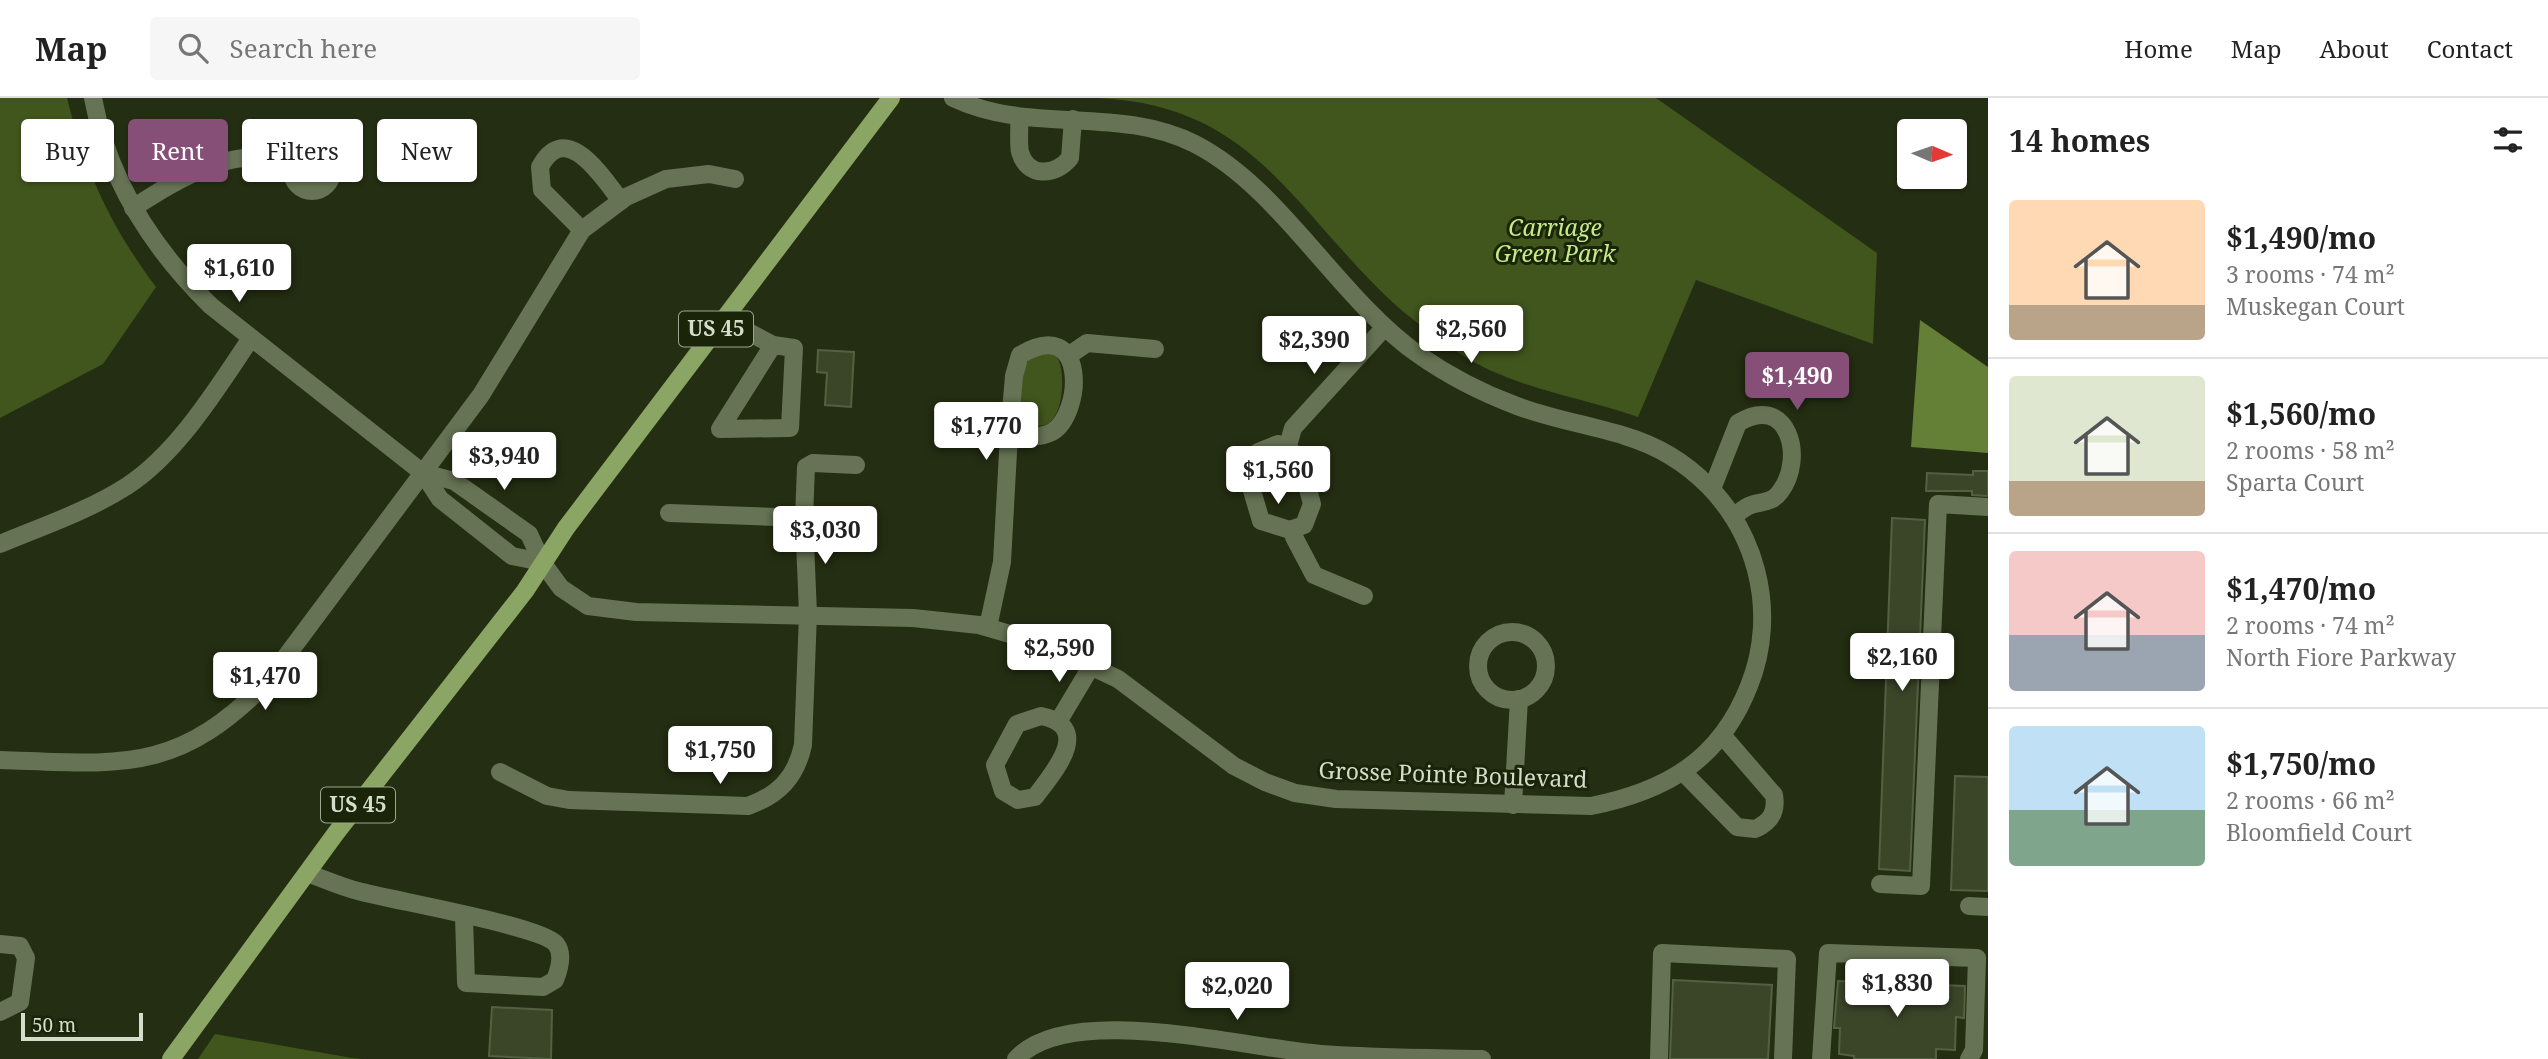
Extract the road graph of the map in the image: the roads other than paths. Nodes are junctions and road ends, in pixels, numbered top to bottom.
1 (93, 98) edge
2 (891, 98) edge
3 (953, 98) edge
4 (1019, 118) junction
5 (1073, 119) junction
6 (242, 161) edge
7 (735, 180) dead end
8 (621, 201) junction
9 (133, 208) junction
10 (582, 230) junction
11 (724, 319) junction
12 (1384, 328) junction
13 (251, 338) junction
14 (773, 345) junction
15 (1156, 349) dead end
16 (1068, 356) junction
17 (1009, 434) junction
18 (1287, 449) junction
19 (856, 465) dead end
20 (423, 473) junction
21 (1712, 489) junction
22 (1988, 507) edge
23 (669, 513) dead end
24 (1733, 517) junction
25 (804, 518) junction
26 (1293, 529) junction
27 (0, 544) edge
28 (542, 562) junction
29 (1364, 597) dead end
30 (808, 614) junction
31 (988, 627) junction
32 (1092, 666) junction
33 (1519, 699) dead end
34 (1058, 722) junction
35 (1722, 735) junction
36 (0, 760) edge
37 (500, 772) dead end
38 (1684, 772) junction
39 (1513, 805) junction
40 (307, 873) junction
41 (1880, 884) dead end
42 (1969, 906) dead end
43 (1988, 906) edge
44 (464, 916) junction
45 (0, 944) edge
46 (1983, 958) edge
47 (0, 1012) edge
48 (178, 1057) edge
49 (1380, 1058) edge
50 (1016, 1059) edge
51 (1482, 1059) edge
52 (1659, 1059) edge
53 (1783, 1059) edge
54 (1821, 1059) edge
55 (1969, 1059) edge

1 - 9 street, Grosse Pointe Boulevard
2 - 11 main road, US 45
3 - 4 street, Grosse Pointe Boulevard
4 - 5 street, Grosse Pointe Boulevard
4 - 5 street
5 - 12 street, Grosse Pointe Boulevard
6 - 9 street
7 - 8 street
8 - 10 street
8 - 10 street
9 - 13 street, Grosse Pointe Boulevard
10 - 20 street
11 - 14 street
11 - 28 main road, US 45
12 - 18 street
12 - 21 street, Grosse Pointe Boulevard
13 - 20 street, Grosse Pointe Boulevard
13 - 27 street
14 - 14 street
15 - 16 street
16 - 17 street
16 - 17 street
17 - 31 street
18 - 26 street
18 - 26 street
19 - 25 street
20 - 28 street, Grosse Pointe Boulevard
20 - 28 street, Grosse Pointe Boulevard
20 - 36 street
21 - 24 street, Grosse Pointe Boulevard
21 - 24 street
22 - 41 street
23 - 25 street
24 - 35 street, Grosse Pointe Boulevard
25 - 30 street
26 - 29 street
28 - 30 street, Grosse Pointe Boulevard
28 - 40 main road, US 45
30 - 31 street, Grosse Pointe Boulevard
30 - 37 street
31 - 32 street, Grosse Pointe Boulevard
32 - 34 street
32 - 39 street, Grosse Pointe Boulevard
33 - 39 street
34 - 34 street
35 - 38 street, Grosse Pointe Boulevard
35 - 38 street
38 - 39 street, Grosse Pointe Boulevard
40 - 44 street
40 - 48 main road, US 45
42 - 43 street
44 - 44 street
45 - 47 street
46 - 54 street
46 - 55 street
49 - 50 street
49 - 51 street
52 - 53 street

